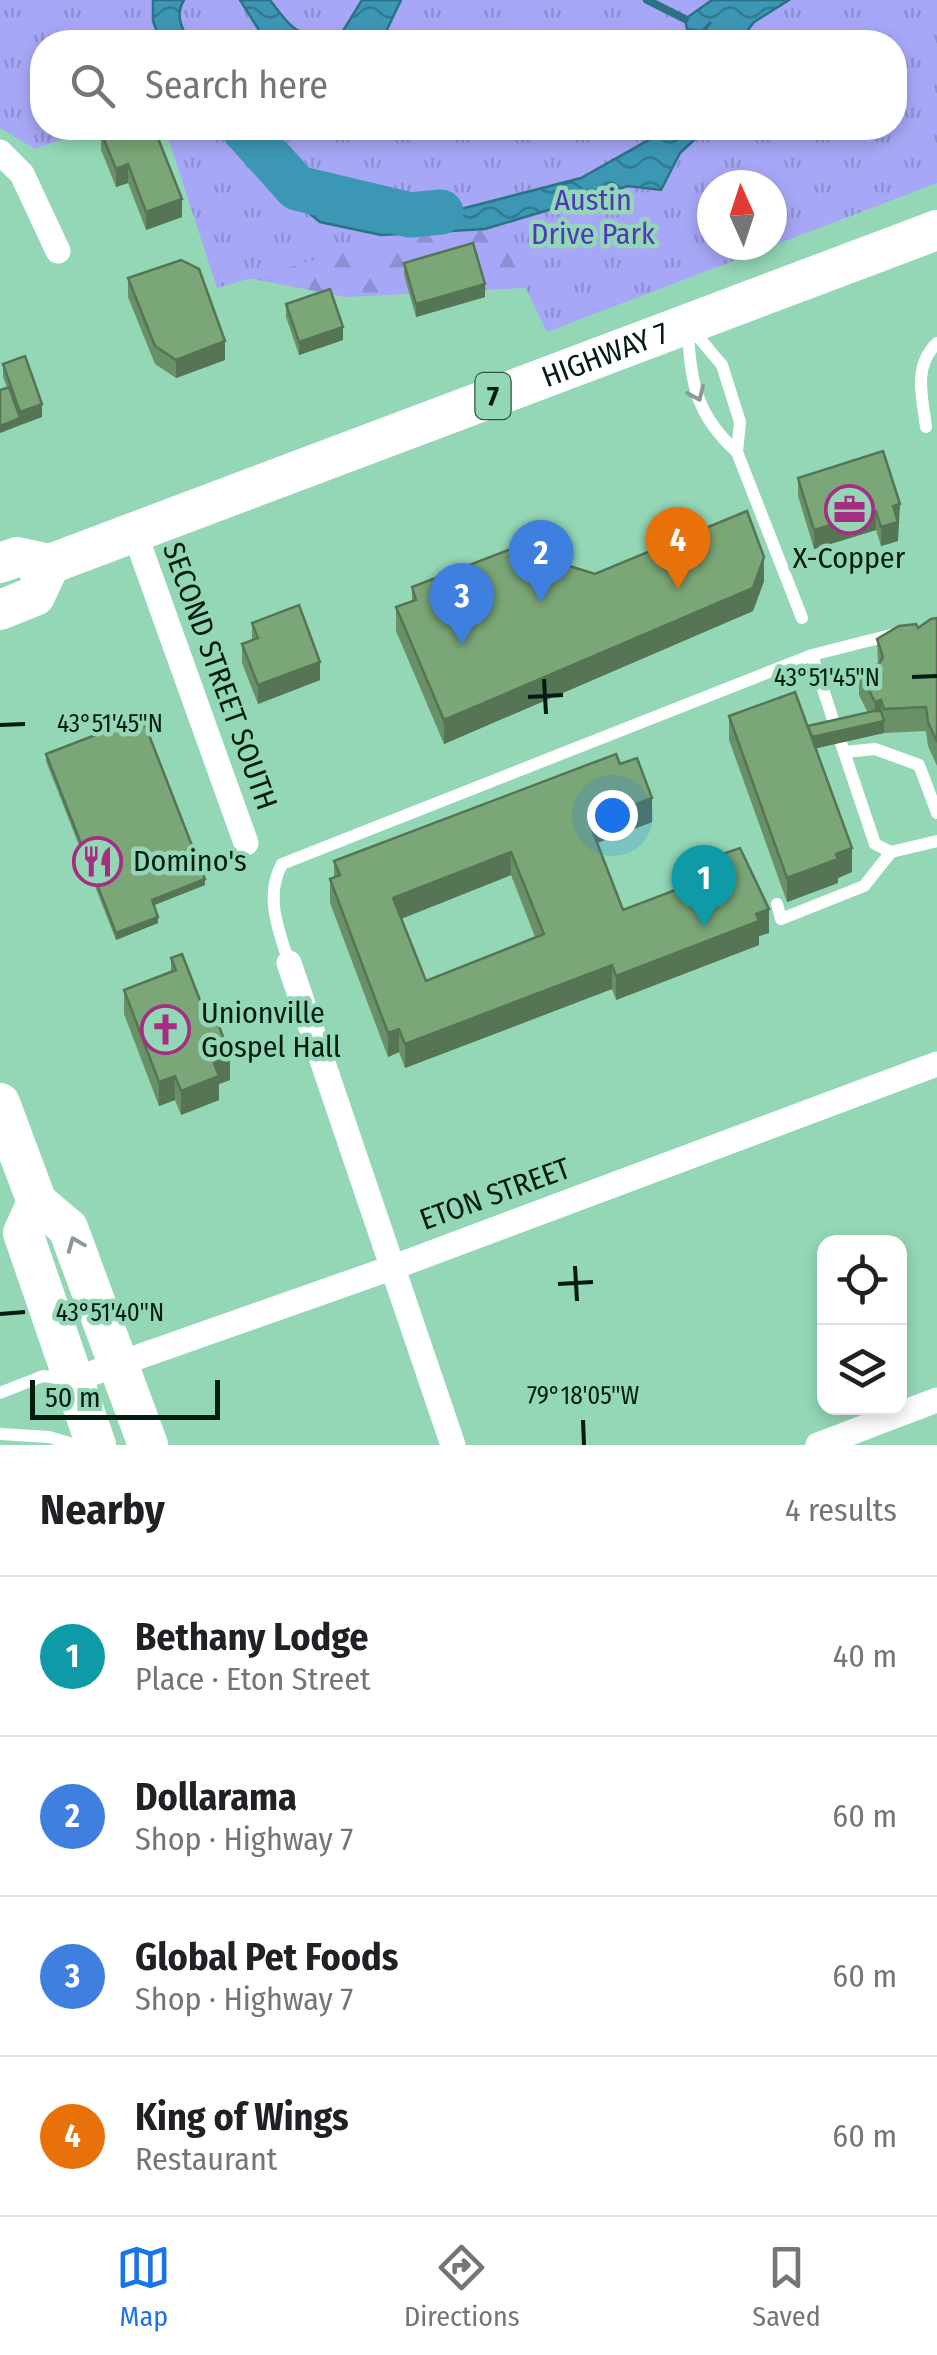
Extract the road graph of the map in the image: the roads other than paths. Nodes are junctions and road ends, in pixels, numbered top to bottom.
1 (0, 152) edge
2 (937, 230) edge
3 (58, 251) dead end
4 (688, 324) junction
5 (937, 343) edge
6 (926, 427) dead end
7 (737, 452) junction
8 (134, 530) junction
9 (0, 564) edge
10 (50, 564) junction
11 (0, 610) edge
12 (802, 618) dead end
13 (913, 629) edge
14 (812, 655) junction
15 (841, 742) junction
16 (937, 813) edge
17 (937, 841) edge
18 (246, 842) dead end
19 (891, 852) junction
20 (777, 904) dead end
21 (289, 963) joint
22 (937, 1064) edge
23 (0, 1103) edge
24 (37, 1202) junction
25 (394, 1267) junction
26 (122, 1364) junction
27 (73, 1380) junction
28 (0, 1393) edge
29 (937, 1400) edge
30 (0, 1434) edge
31 (76, 1445) edge
32 (96, 1445) edge
33 (148, 1445) edge
34 (453, 1445) edge
35 (818, 1445) edge

1 - 3 street
2 - 4 main road, HIGHWAY 7 / 7
4 - 7 lane
4 -> 7 lane
4 - 8 main road, HIGHWAY 7 / 7
5 - 6 lane
7 - 12 lane
8 - 10 main road, HIGHWAY 7 / 7
8 - 18 street, SECOND STREET SOUTH
9 - 10 main road, HIGHWAY 7 / 7
10 - 11 main road
13 - 14 lane
14 - 15 lane
14 - 21 lane
15 - 16 lane
15 - 19 lane
17 - 19 lane
19 - 20 lane
21 - 25 street
22 - 25 street, ETON STREET
23 - 24 main road
26 -> 24 main road
24 - 27 main road
25 - 26 street, ETON STREET
25 - 34 street
26 - 27 street, ETON STREET
26 - 33 main road
27 - 28 lane
27 - 32 main road
29 - 35 street
30 - 31 lane

